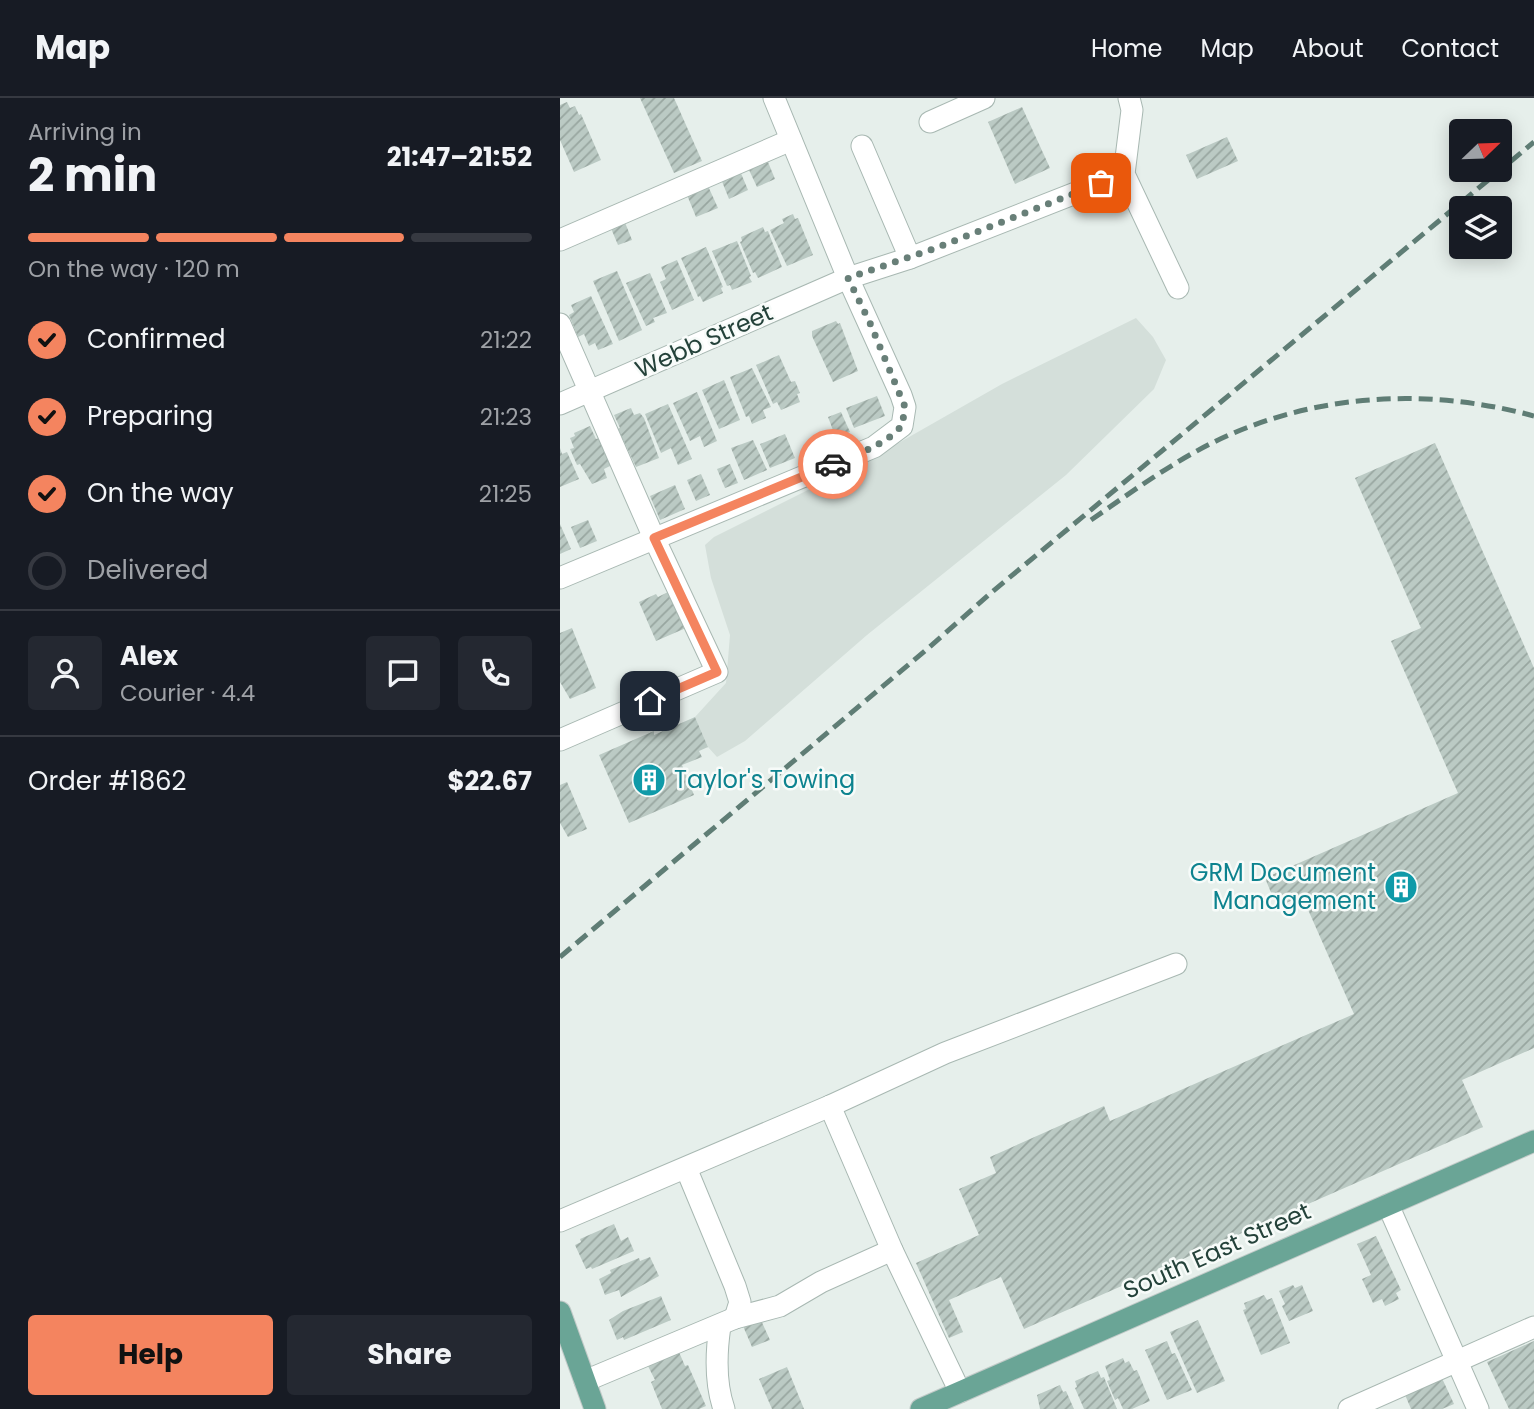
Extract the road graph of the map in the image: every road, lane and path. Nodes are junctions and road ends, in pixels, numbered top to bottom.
1 (774, 98) edge
2 (984, 98) edge
3 (1129, 98) edge
4 (930, 122) dead end
5 (791, 140) junction
6 (862, 146) dead end
7 (1124, 174) junction
8 (560, 240) edge
9 (910, 258) junction
10 (848, 278) junction
11 (1178, 288) dead end
12 (560, 324) edge
13 (590, 391) junction
14 (560, 404) edge
15 (654, 538) junction
16 (560, 578) edge
17 (560, 740) edge
18 (1176, 964) dead end
19 (830, 1106) junction
20 (1534, 1141) edge
21 (685, 1168) junction
22 (1388, 1205) junction
23 (560, 1221) edge
24 (892, 1250) junction
25 (560, 1312) edge
26 (728, 1322) junction
27 (1534, 1327) edge
28 (1457, 1361) junction
29 (585, 1381) junction
30 (960, 1392) junction
31 (595, 1409) edge
32 (724, 1409) edge
33 (921, 1409) edge
34 (1349, 1409) edge
35 (1478, 1409) edge

1 - 5 street
2 - 4 street
3 - 7 street
5 - 8 street
5 - 10 street
6 - 9 street
7 - 9 street, Webb Street
7 - 11 street
9 - 10 street, Webb Street
10 - 13 street, Webb Street
10 - 15 street
12 - 13 street
13 - 14 street, Webb Street
13 - 15 street
15 - 16 street
15 - 17 street
18 - 19 street
19 - 21 street
19 - 24 street
20 - 22 main road, South East Street
21 - 23 street
21 - 26 street
22 - 28 street
22 - 30 main road, South East Street
24 - 26 street
24 - 30 street
25 - 29 main road
26 - 29 street
26 - 32 street
27 - 28 street
28 - 34 street
28 - 35 street
29 - 31 main road
30 - 33 main road, South East Street

